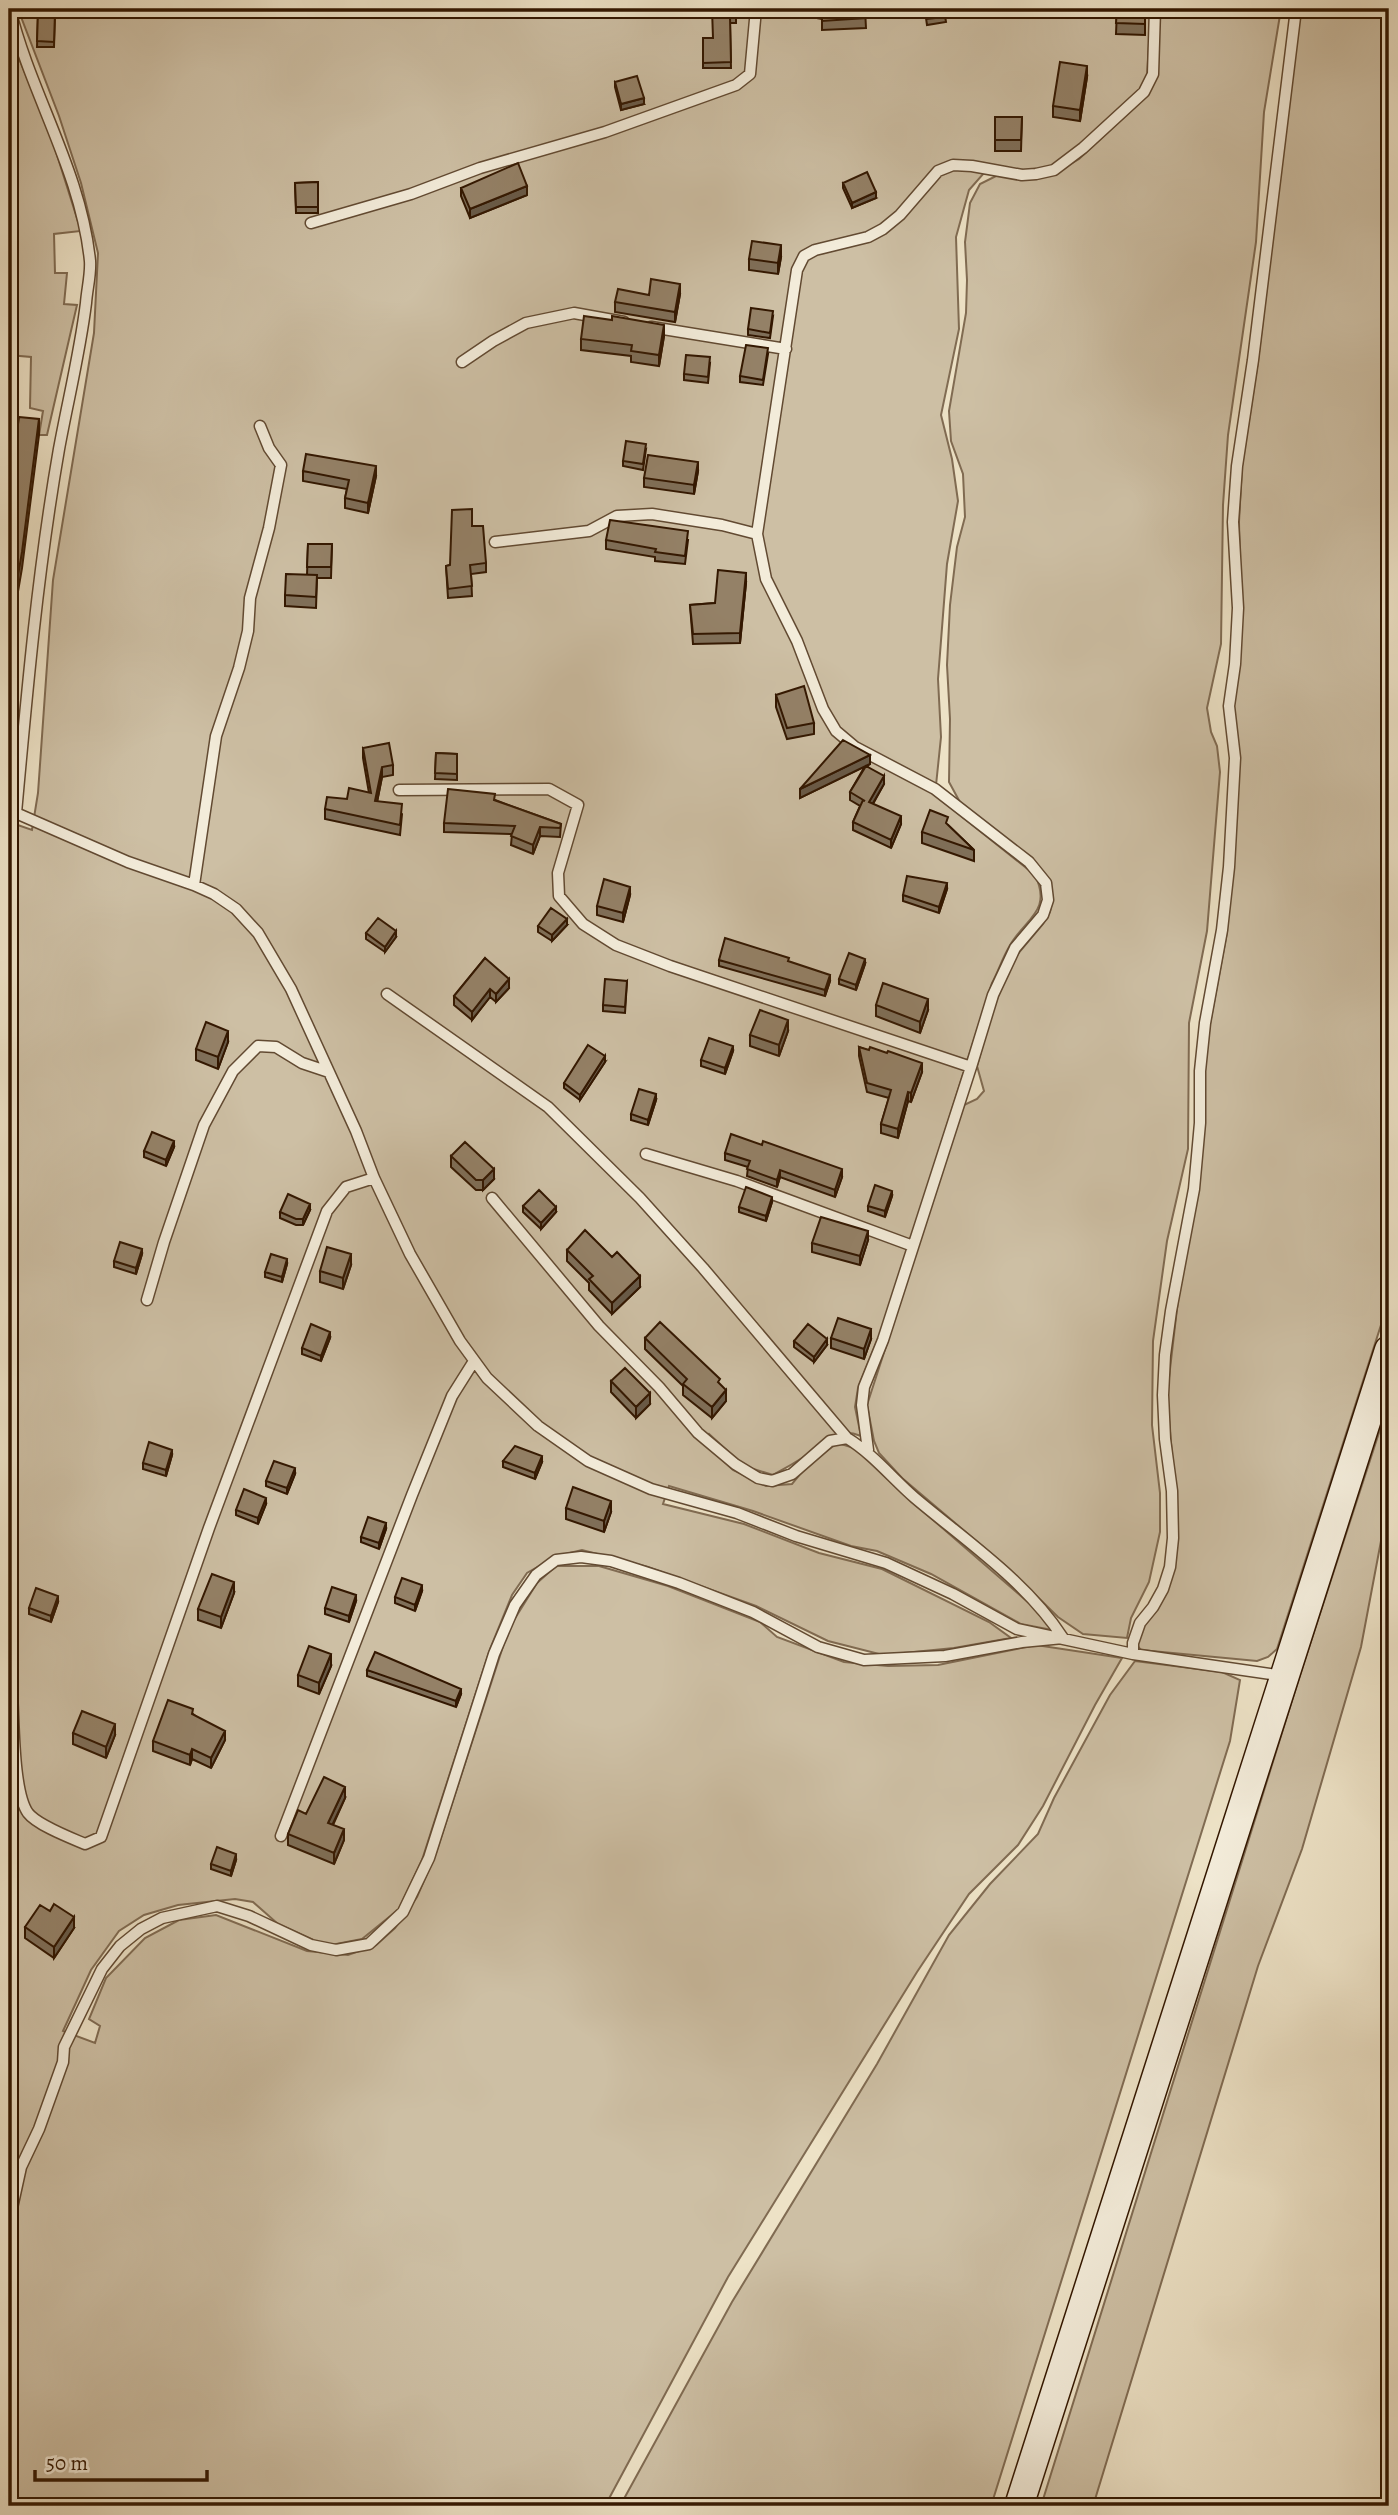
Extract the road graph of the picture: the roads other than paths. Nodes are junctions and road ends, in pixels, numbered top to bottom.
1 (10, 9) edge
2 (756, 9) edge
3 (1155, 9) edge
4 (1296, 9) edge
5 (312, 223) dead end
6 (786, 349) junction
7 (462, 362) dead end
8 (260, 426) dead end
9 (757, 534) junction
10 (495, 542) dead end
11 (399, 790) dead end
12 (12, 812) edge
13 (194, 885) junction
14 (387, 994) dead end
15 (971, 1067) junction
16 (329, 1072) junction
17 (646, 1154) dead end
18 (374, 1178) junction
19 (492, 1198) dead end
20 (913, 1246) junction
21 (147, 1300) dead end
22 (1389, 1350) edge
23 (474, 1361) junction
24 (847, 1438) junction
25 (868, 1450) junction
26 (1063, 1638) junction
27 (1133, 1654) junction
28 (1287, 1676) junction
29 (9, 1689) edge
30 (281, 1836) dead end
31 (10, 2217) dead end
32 (1019, 2506) edge

1 - 12 lane
2 - 5 lane
3 - 6 lane
4 - 27 lane
6 - 7 lane
6 - 9 lane
8 - 13 lane
9 - 10 lane
9 - 15 lane
11 - 15 lane
12 - 13 lane
13 - 16 lane
14 - 24 lane
15 - 20 lane
16 - 18 lane
16 - 21 lane
17 - 20 lane
18 - 23 lane
18 - 29 lane
19 - 24 lane
20 - 25 lane
22 - 28 main road
23 - 26 lane
23 - 30 lane
24 - 25 lane
25 - 26 lane
26 - 27 lane
26 - 31 lane
27 - 28 lane
28 - 32 main road

